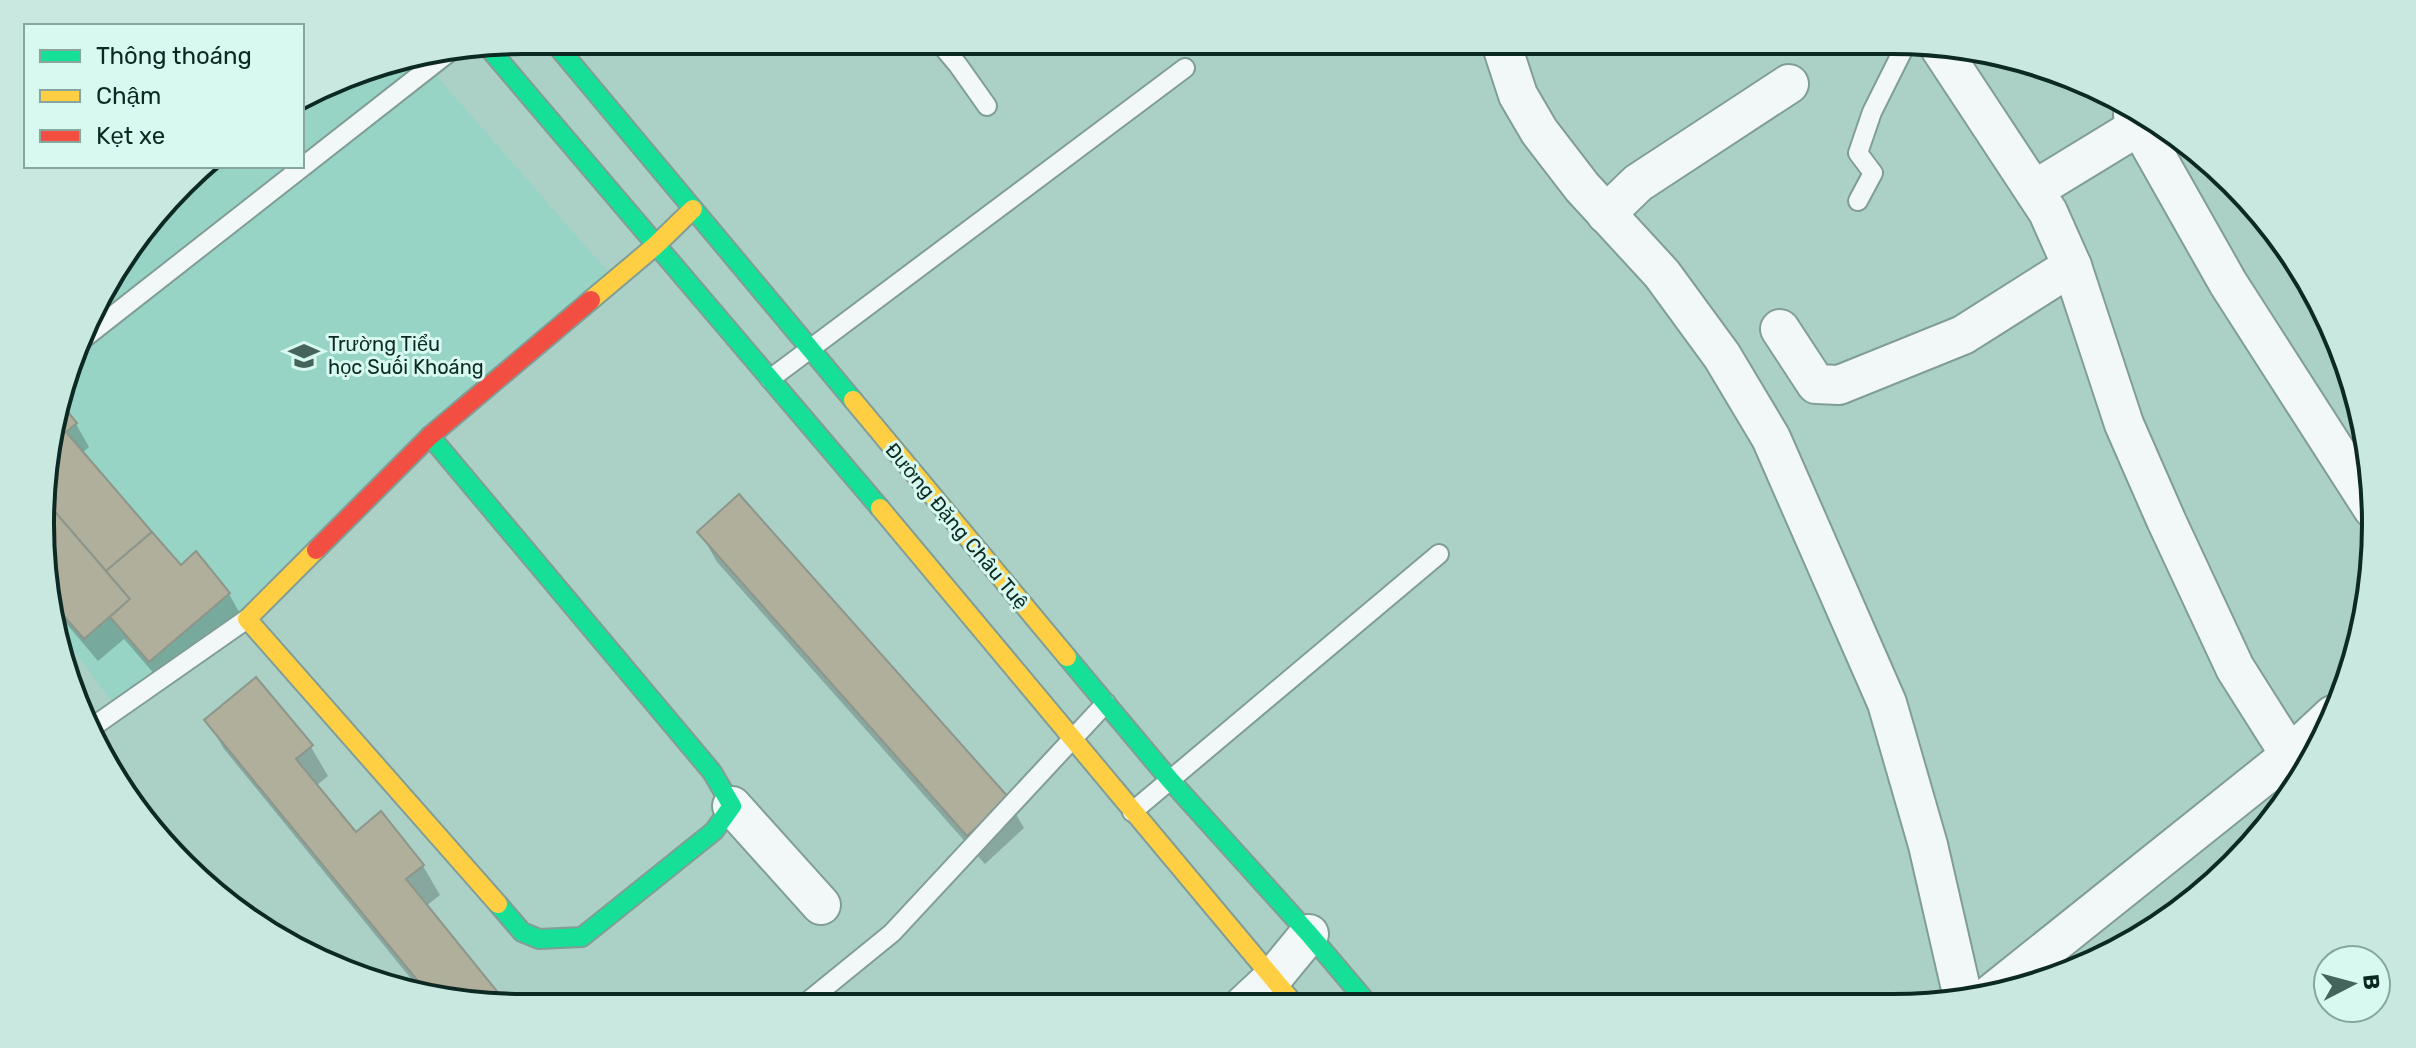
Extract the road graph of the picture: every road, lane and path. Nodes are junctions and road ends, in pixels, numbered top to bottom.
1 (564, 54) edge
2 (949, 54) edge
3 (1505, 54) edge
4 (1901, 54) edge
5 (495, 55) edge
6 (1946, 57) edge
7 (436, 62) edge
8 (1185, 68) dead end
9 (1789, 84) dead end
10 (987, 106) dead end
11 (2134, 121) edge
12 (2138, 124) edge
13 (304, 166) edge
14 (301, 168) edge
15 (2034, 190) junction
16 (1622, 198) junction
17 (1858, 201) dead end
18 (693, 209) junction
19 (655, 246) junction
20 (2072, 266) junction
21 (97, 328) edge
22 (1780, 329) dead end
23 (810, 350) junction
24 (770, 379) junction
25 (430, 436) junction
26 (2361, 490) edge
27 (1439, 554) dead end
28 (247, 619) junction
29 (1106, 703) junction
30 (98, 723) edge
31 (2313, 733) edge
32 (1072, 740) junction
33 (2290, 755) junction
34 (1170, 780) junction
35 (732, 806) junction
36 (1132, 812) junction
37 (821, 905) dead end
38 (1309, 934) junction
39 (2011, 979) edge
40 (1961, 989) edge
41 (1284, 992) edge
42 (817, 994) edge
43 (1360, 994) edge

1 - 18 main road, Đường Đặng Châu Tuệ
2 - 10 lane
3 - 16 street
4 - 17 lane
5 - 19 main road
6 - 15 street
7 - 13 lane
8 - 23 lane
9 - 16 street
11 - 15 street
12 - 26 street
14 - 21 lane
15 - 20 street
16 - 40 street
18 - 19 main road
18 - 23 main road, Đường Đặng Châu Tuệ
19 - 24 main road
19 - 25 main road
20 - 22 street
20 - 33 street
23 - 24 lane
23 - 29 main road, Đường Đặng Châu Tuệ
24 - 32 main road
25 - 28 main road
25 - 35 main road
27 - 34 lane
28 - 30 lane
28 - 35 main road
29 - 32 lane
29 - 34 main road, Đường Đặng Châu Tuệ
31 - 33 street
32 - 36 main road
32 - 42 lane
33 - 39 street
34 - 36 lane
34 - 38 main road, Đường Đặng Châu Tuệ
35 - 37 street
36 - 41 main road
38 - 41 street
38 - 43 main road, Đường Đặng Châu Tuệ

